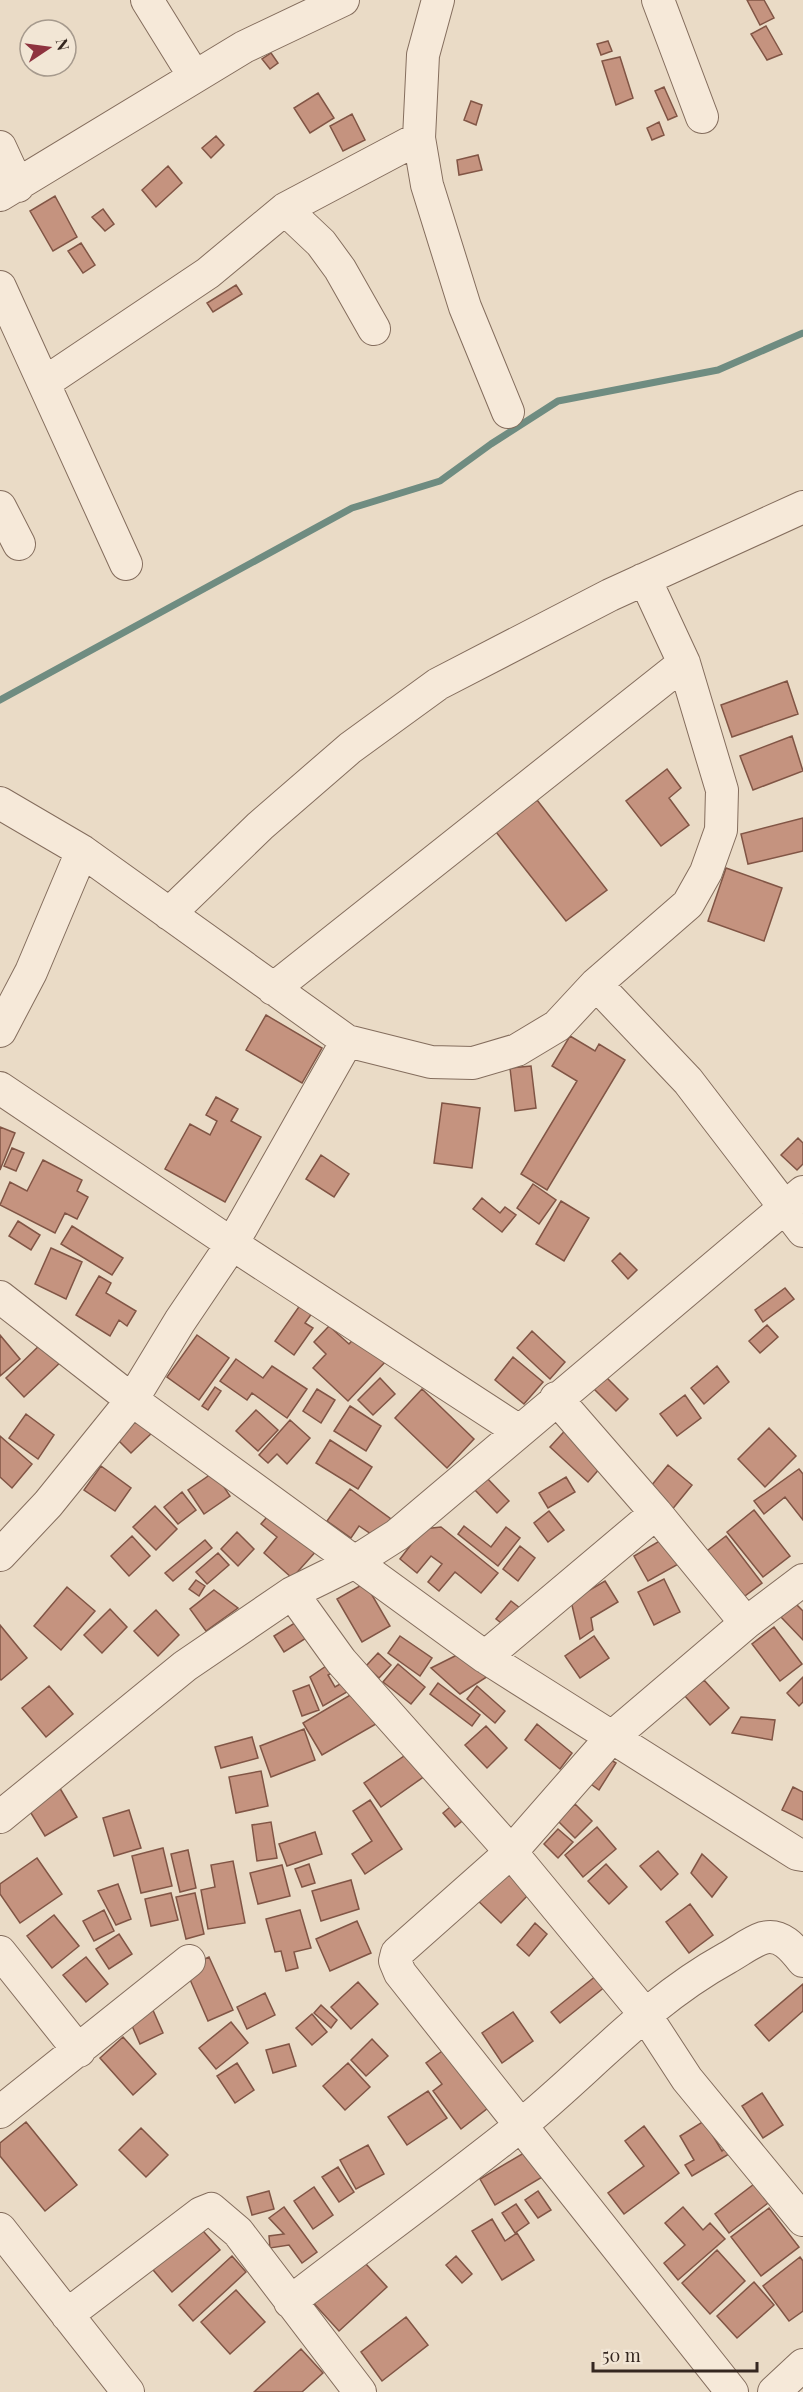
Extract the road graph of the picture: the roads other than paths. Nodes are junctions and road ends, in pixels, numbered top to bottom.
1 (147, 0) edge
2 (343, 0) edge
3 (438, 0) edge
4 (658, 0) edge
5 (194, 76) junction
6 (702, 117) dead end
7 (419, 138) junction
8 (0, 147) edge
9 (9, 190) edge
10 (285, 209) junction
11 (0, 287) edge
12 (374, 329) dead end
13 (44, 384) junction
14 (508, 412) dead end
15 (0, 507) edge
16 (803, 507) edge
17 (19, 544) dead end
18 (126, 564) dead end
19 (642, 580) junction
20 (684, 663) junction
21 (0, 803) edge
22 (82, 851) junction
23 (169, 914) junction
24 (596, 984) junction
25 (273, 989) junction
26 (0, 1031) edge
27 (347, 1041) junction
28 (0, 1089) edge
29 (797, 1210) edge
30 (232, 1244) junction
31 (2, 1304) edge
32 (556, 1398) junction
33 (132, 1400) junction
34 (519, 1431) junction
35 (656, 1513) junction
36 (0, 1555) edge
37 (352, 1563) junction
38 (803, 1580) edge
39 (292, 1593) junction
40 (746, 1623) junction
41 (485, 1657) junction
42 (611, 1738) junction
43 (0, 1817) edge
44 (511, 1852) junction
45 (803, 1855) edge
46 (0, 1952) edge
47 (189, 1961) dead end
48 (803, 1961) edge
49 (644, 2013) junction
50 (79, 2051) junction
51 (0, 2112) edge
52 (521, 2125) junction
53 (803, 2220) edge
54 (0, 2229) edge
55 (290, 2302) junction
56 (67, 2315) junction
57 (803, 2365) edge
58 (128, 2392) edge
59 (360, 2392) edge
60 (732, 2392) edge
61 (774, 2392) edge

1 - 5 street
2 - 5 street
3 - 7 street
4 - 6 street
5 - 9 street
7 - 10 street
7 - 14 street
8 - 9 street
10 - 12 street
10 - 13 street
11 - 13 street
13 - 18 street
15 - 17 street
16 - 19 street
19 - 20 street
19 - 23 street
20 - 24 street
20 - 25 street
21 - 22 street
22 - 23 street
22 - 26 street
23 - 25 street
24 - 27 street
24 - 29 street
25 - 27 street
27 - 30 street
28 - 30 street
29 - 32 street
30 - 33 street
30 - 34 street
31 - 33 street
32 - 34 street
32 - 35 street
33 - 36 street
33 - 37 street
34 - 37 street
35 - 40 street
35 - 41 street
37 - 39 street
37 - 41 street
38 - 40 street
39 - 43 street
39 - 44 street
40 - 42 street
41 - 42 street
42 - 44 street
42 - 45 street
44 - 49 street
44 - 52 street
46 - 50 street
47 - 50 street
48 - 49 street
49 - 52 street
49 - 53 street
50 - 51 street
52 - 55 street
52 - 60 street
54 - 56 street
55 - 56 street
55 - 59 street
56 - 58 street
57 - 61 street

